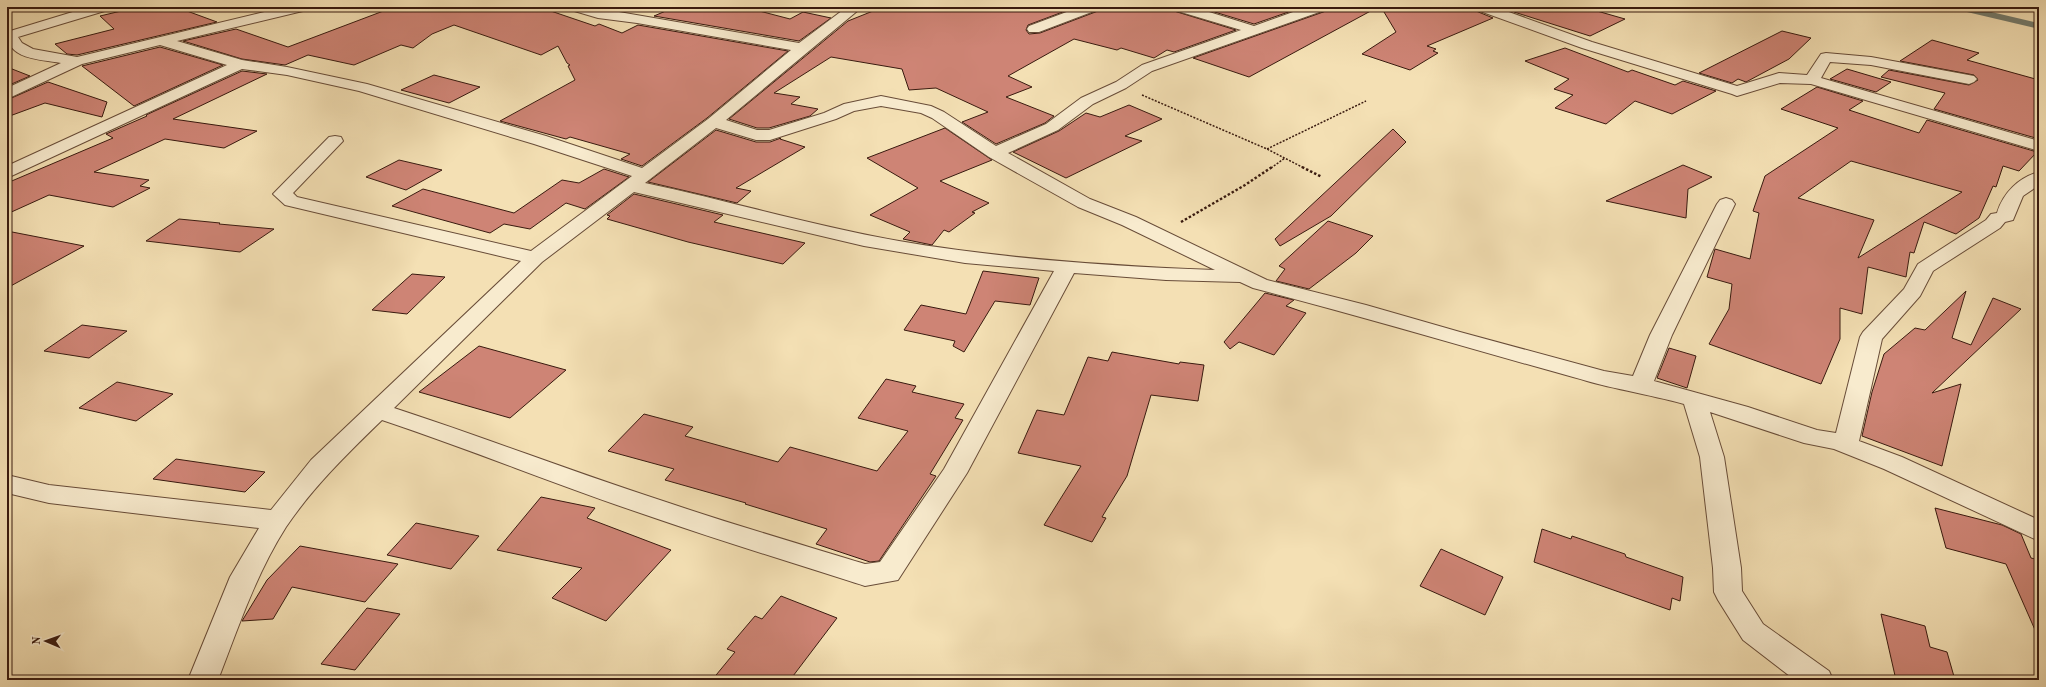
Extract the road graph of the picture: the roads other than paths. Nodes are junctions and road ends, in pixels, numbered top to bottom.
1 (103, 7) edge
2 (302, 7) edge
3 (576, 7) edge
4 (855, 7) edge
5 (1092, 7) edge
6 (1179, 7) edge
7 (1320, 7) edge
8 (1482, 7) edge
9 (47, 10) dead end
10 (62, 19) junction
11 (1034, 29) dead end
12 (1254, 30) junction
13 (8, 36) edge
14 (160, 40) junction
15 (802, 48) junction
16 (77, 61) junction
17 (240, 64) junction
18 (1969, 79) dead end
19 (1812, 80) junction
20 (7, 94) edge
21 (714, 122) junction
22 (335, 140) dead end
23 (2039, 146) edge
24 (995, 153) junction
25 (7, 173) edge
26 (2039, 177) edge
27 (639, 180) junction
28 (1726, 204) dead end
29 (535, 258) junction
30 (1067, 266) junction
31 (1243, 277) junction
32 (1641, 385) junction
33 (1695, 401) junction
34 (376, 410) junction
35 (1846, 444) junction
36 (7, 484) edge
37 (277, 520) junction
38 (2039, 532) edge
39 (203, 680) edge
40 (1818, 680) edge

1 - 10 street
2 - 14 street
3 - 15 street
4 - 15 street
5 - 11 street
6 - 12 street
7 - 12 street
8 - 19 street
9 - 10 street
10 - 13 street
12 - 24 street
13 - 16 street
14 - 16 street
14 - 17 street
15 - 21 street
16 - 20 street
17 - 25 street
17 - 27 street
18 - 19 street
19 - 23 street
21 - 24 street
21 - 27 street
22 - 29 street
24 - 31 street
26 - 35 street
27 - 29 street
27 - 30 street
28 - 32 street
29 - 34 street
30 - 31 street
30 - 34 street
31 - 32 street
32 - 33 street
33 - 35 street
33 - 40 street
34 - 37 street
35 - 38 street
36 - 37 street
37 - 39 street

